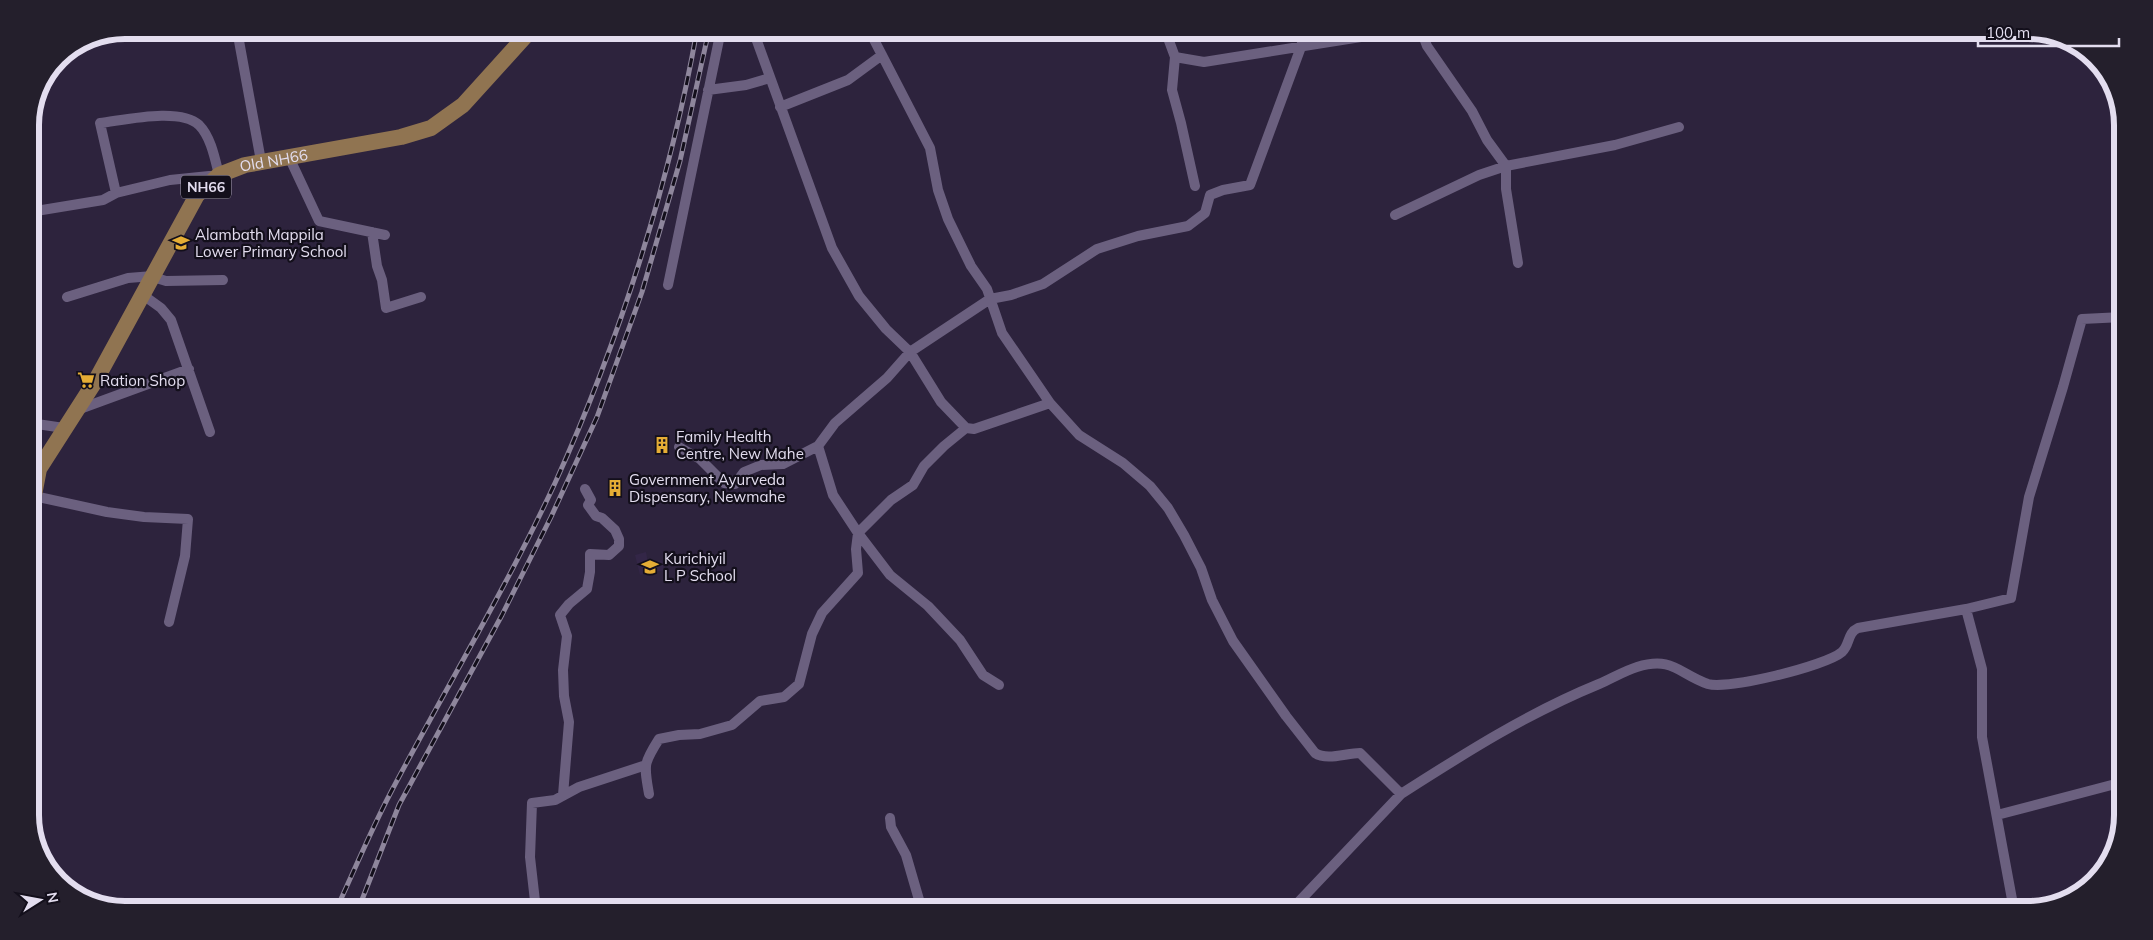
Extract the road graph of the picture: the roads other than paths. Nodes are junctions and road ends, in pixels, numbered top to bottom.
1 (239, 39) edge
2 (523, 39) edge
3 (719, 39) edge
4 (756, 39) edge
5 (874, 39) edge
6 (1168, 39) edge
7 (1303, 39) edge
8 (1350, 39) edge
9 (1424, 39) edge
10 (1301, 47) junction
11 (882, 55) junction
12 (1175, 57) junction
13 (770, 78) junction
14 (708, 90) junction
15 (780, 107) junction
16 (1679, 128) dead end
17 (289, 157) junction
18 (261, 161) junction
19 (1506, 166) junction
20 (219, 175) junction
21 (1195, 186) dead end
22 (116, 194) junction
23 (39, 211) edge
24 (1395, 215) dead end
25 (372, 232) junction
26 (385, 236) dead end
27 (1518, 263) dead end
28 (153, 277) junction
29 (223, 280) dead end
30 (668, 285) dead end
31 (143, 295) junction
32 (67, 297) dead end
33 (421, 297) dead end
34 (990, 299) junction
35 (2114, 317) edge
36 (910, 352) junction
37 (189, 369) junction
38 (1050, 403) junction
39 (76, 410) junction
40 (39, 424) edge
41 (64, 428) junction
42 (966, 428) junction
43 (210, 432) dead end
44 (818, 446) junction
45 (679, 447) dead end
46 (39, 469) edge
47 (585, 488) dead end
48 (39, 497) edge
49 (858, 533) junction
50 (1966, 609) junction
51 (169, 622) dead end
52 (999, 685) dead end
53 (646, 765) junction
54 (2114, 784) edge
55 (649, 794) dead end
56 (1401, 794) junction
57 (563, 795) junction
58 (1997, 815) junction
59 (890, 818) dead end
60 (535, 901) edge
61 (919, 901) edge
62 (1300, 901) edge
63 (2012, 901) edge

1 - 18 street
2 - 17 main road, Old NH66 / NH66
3 - 14 street
4 - 13 street
5 - 11 street
6 - 12 street
7 - 10 street
8 - 10 street
9 - 19 street
10 - 12 street
10 - 34 street
11 - 15 street
11 - 34 street
12 - 21 street
13 - 14 street
13 - 15 street
14 - 30 street
15 - 36 street
16 - 19 street
17 - 18 main road, Old NH66 / NH66
17 - 25 street
18 - 20 main road, Old NH66 / NH66
19 - 24 street
19 - 27 street
20 - 22 street
20 - 22 street
20 - 28 main road, Old NH66 / NH66
22 - 23 street
25 - 26 street
25 - 33 street
28 - 29 street
28 - 31 main road, Old NH66 / NH66
28 - 32 street
31 - 37 street
31 - 39 main road, Old NH66 / NH66
34 - 36 street
34 - 38 street
35 - 50 street
36 - 42 street
36 - 44 street
37 - 39 street
37 - 43 street
38 - 42 street
38 - 56 street
39 - 41 main road, Old NH66 / NH66
40 - 41 street
41 - 46 main road, Old NH66 / NH66
42 - 49 street
44 - 45 street
44 - 49 street
47 - 57 street
48 - 51 street
49 - 52 street
49 - 53 street
50 - 56 street
50 - 58 street
53 - 55 street
53 - 57 street
54 - 58 street
56 - 62 street
57 - 60 street
58 - 63 street
59 - 61 street

